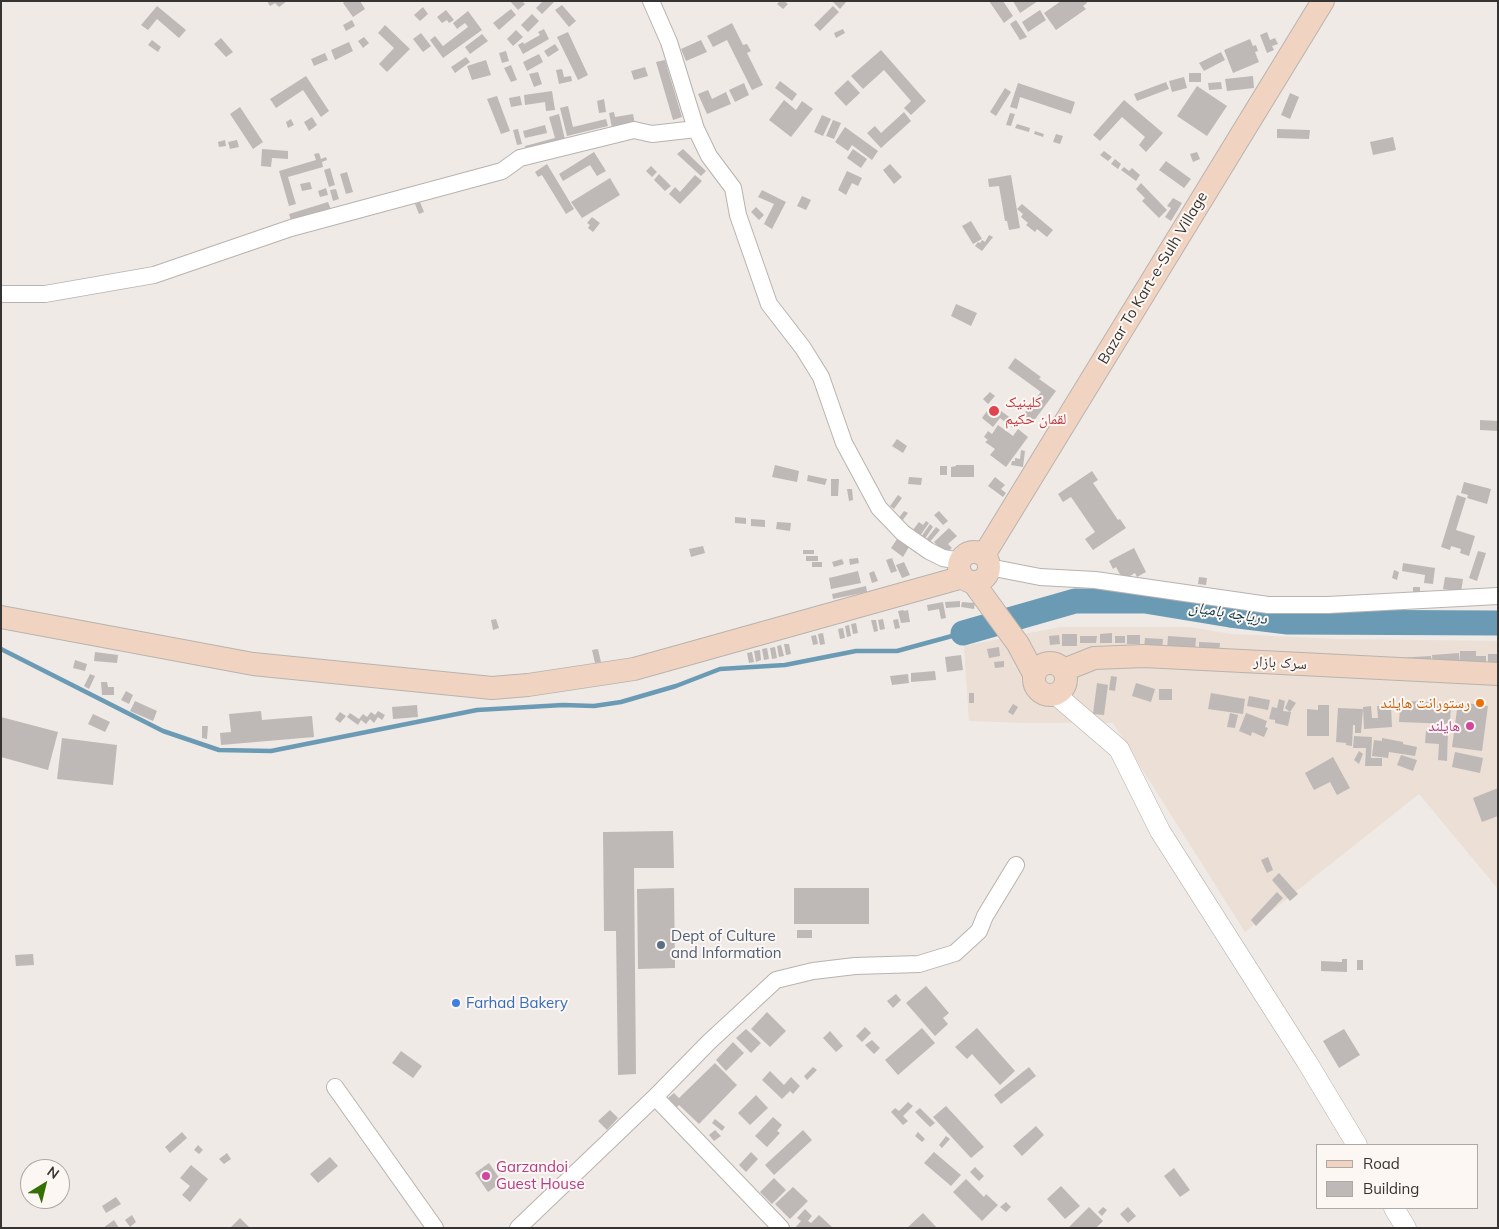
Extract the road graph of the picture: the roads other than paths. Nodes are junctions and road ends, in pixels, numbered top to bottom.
1 (651, 1) edge
2 (1323, 1) edge
3 (696, 129) junction
4 (1, 294) edge
5 (976, 570) junction
6 (1498, 596) edge
7 (1, 616) edge
8 (1037, 669) junction
9 (1064, 670) junction
10 (1498, 674) edge
11 (1055, 694) junction
12 (1016, 865) dead end
13 (335, 1087) dead end
14 (655, 1097) junction
15 (1356, 1144) edge
16 (1395, 1209) edge
17 (435, 1228) edge
18 (518, 1228) edge
19 (781, 1228) edge
20 (1406, 1228) edge

1 - 3 street
2 - 5 main road, Bazar To Kart-e-Sulh Village
3 - 4 street
3 - 5 street
5 - 6 street
5 - 7 main road
5 - 8 main road
8 - 9 main road
8 - 11 main road
9 - 10 main road, سرک بازار
9 - 11 main road
11 - 15 street
12 - 14 street
13 - 17 street
14 - 18 street
14 - 19 street
16 - 20 street

